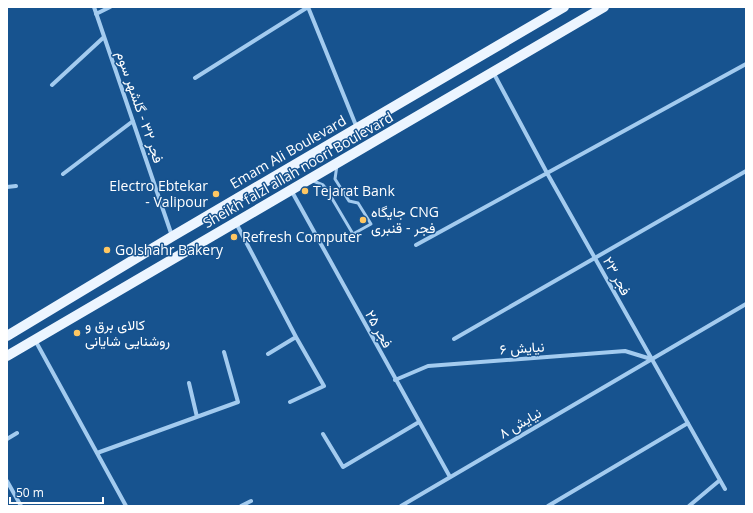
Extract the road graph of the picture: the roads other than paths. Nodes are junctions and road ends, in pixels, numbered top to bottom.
1 (94, 7) edge
2 (110, 7) edge
3 (308, 7) edge
4 (564, 7) edge
5 (604, 7) edge
6 (96, 14) junction
7 (104, 37) junction
8 (746, 64) edge
9 (492, 72) junction
10 (195, 78) dead end
11 (52, 85) dead end
12 (133, 121) junction
13 (357, 129) junction
14 (338, 163) junction
15 (746, 171) edge
16 (546, 173) junction
17 (62, 174) dead end
18 (309, 180) junction
19 (16, 186) dead end
20 (7, 187) edge
21 (291, 190) junction
22 (236, 222) junction
23 (172, 236) junction
24 (416, 245) dead end
25 (594, 258) junction
26 (746, 304) edge
27 (7, 336) edge
28 (296, 337) junction
29 (454, 339) dead end
30 (35, 340) junction
31 (224, 352) dead end
32 (268, 354) dead end
33 (7, 356) edge
34 (652, 359) junction
35 (395, 380) junction
36 (189, 383) dead end
37 (290, 402) dead end
38 (197, 417) junction
39 (419, 422) junction
40 (688, 423) junction
41 (17, 433) dead end
42 (323, 434) dead end
43 (7, 439) edge
44 (97, 453) junction
45 (450, 477) junction
46 (720, 480) junction
47 (7, 481) edge
48 (724, 489) dead end
49 (251, 501) dead end
50 (21, 506) edge
51 (126, 506) edge
52 (241, 506) edge
53 (401, 506) edge
54 (548, 506) edge
55 (689, 506) edge

1 - 6 street, فجر ۳۲ - گلشهر سوم
2 - 6 street
3 - 10 street
3 - 13 street
4 - 13 main road, Emam Ali Boulevard
5 - 9 main road, Sheikh falzl allah noori Boulevard
6 - 7 street, فجر ۳۲ - گلشهر سوم
7 - 11 street
7 - 12 street, فجر ۳۲ - گلشهر سوم
8 - 16 street
9 - 14 main road, Sheikh falzl allah noori Boulevard
9 - 16 street, فجر ۲۳
12 - 17 street
12 - 23 street, فجر ۳۲ - گلشهر سوم
13 - 23 main road, Emam Ali Boulevard
14 - 18 main road, Sheikh falzl allah noori Boulevard
14 - 18 lane
15 - 25 street
16 - 24 street
16 - 25 street, فجر ۲۳
18 - 21 main road, Sheikh falzl allah noori Boulevard
19 - 20 street
21 - 22 main road, Sheikh falzl allah noori Boulevard
21 - 35 street, فجر ۲۵
22 - 28 street
22 - 30 main road, Sheikh falzl allah noori Boulevard
23 - 27 main road, Emam Ali Boulevard
25 - 29 street
25 - 34 street, فجر ۲۳
26 - 34 street, نیایش ۸
28 - 32 street
28 - 37 street
30 - 33 main road, Sheikh falzl allah noori Boulevard
30 - 44 street
31 - 38 street
34 - 35 street, نیایش ۶
34 - 40 street, فجر ۲۳
34 - 45 street, نیایش ۸
35 - 39 street, فجر ۲۵
36 - 38 street
38 - 44 street
39 - 42 street
39 - 45 street, فجر ۲۵
40 - 46 street, فجر ۲۳
40 - 54 street
41 - 43 street
44 - 51 street
45 - 53 street, نیایش ۸
46 - 48 street, فجر ۲۳
46 - 55 street
47 - 50 street
49 - 52 street

